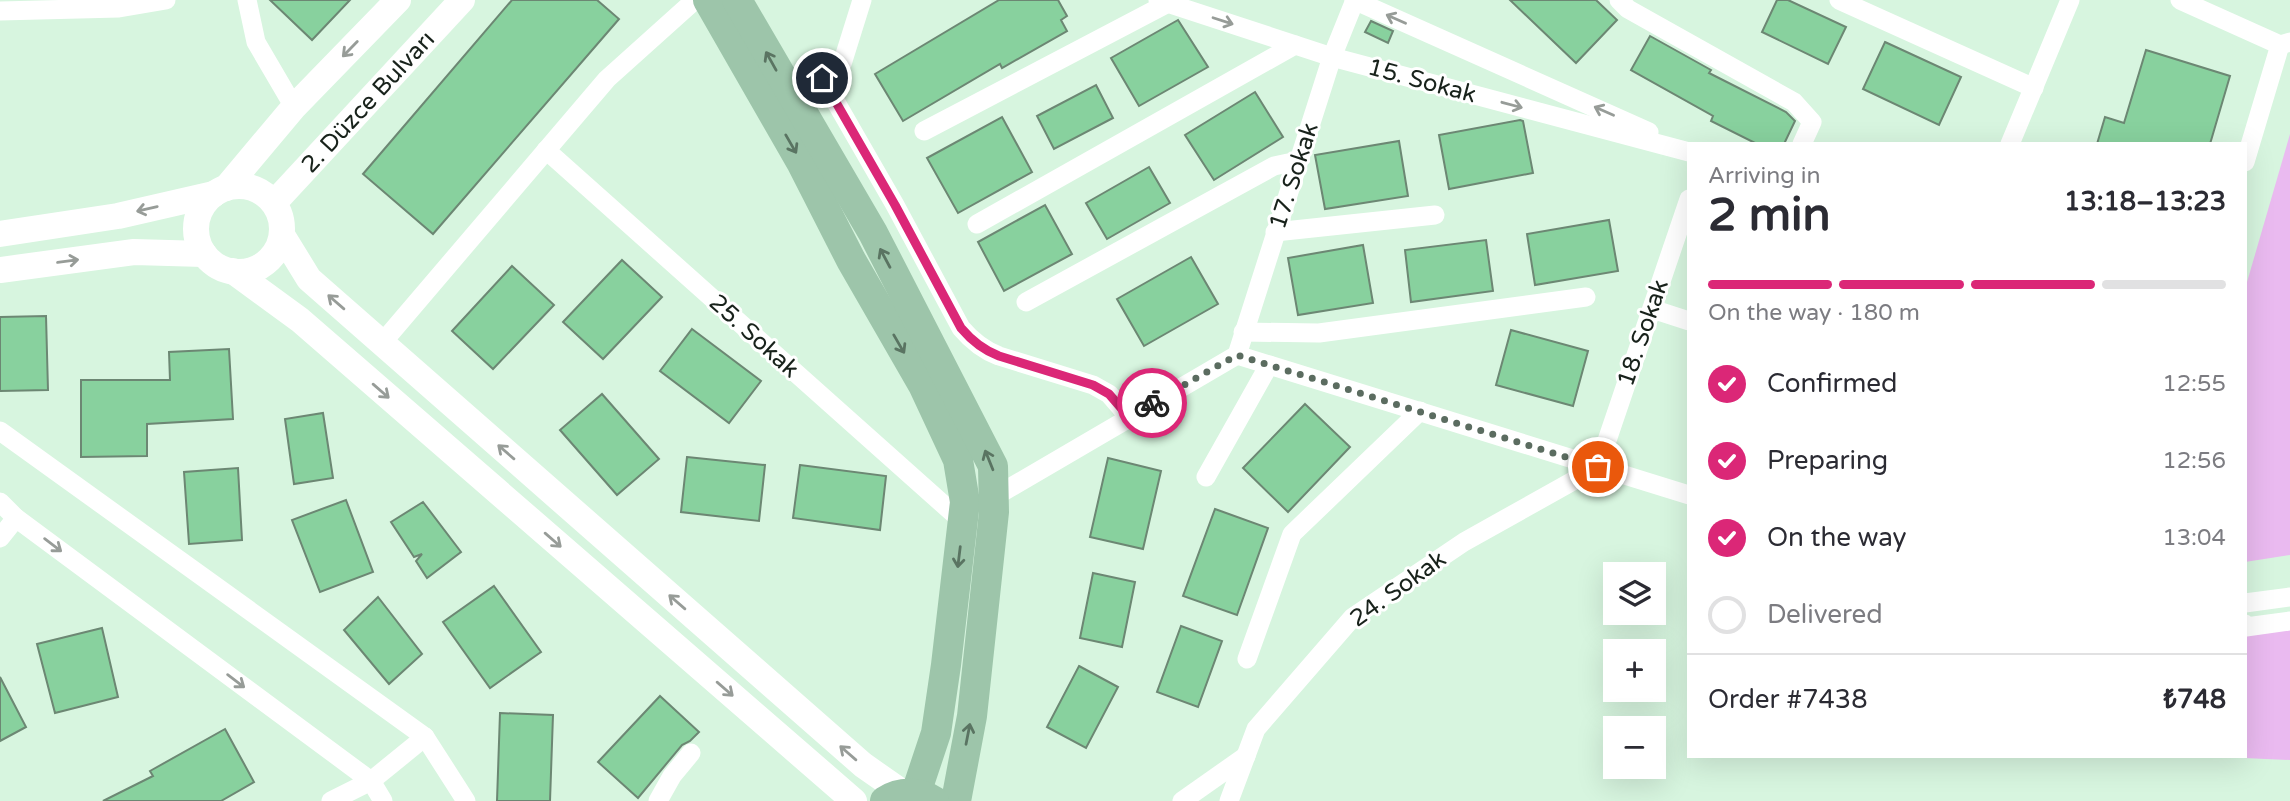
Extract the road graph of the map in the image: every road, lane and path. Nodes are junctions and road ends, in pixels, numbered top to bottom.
1 (166, 0) edge
2 (247, 0) edge
3 (398, 0) edge
4 (462, 0) edge
5 (695, 0) edge
6 (708, 0) edge
7 (737, 0) edge
8 (862, 0) edge
9 (1355, 0) edge
10 (1619, 0) edge
11 (1839, 0) edge
12 (2070, 0) edge
13 (2180, 0) edge
14 (1163, 2) edge
15 (0, 11) edge
16 (2285, 44) edge
17 (1295, 45) junction
18 (1332, 57) junction
19 (822, 78) junction
20 (2034, 88) junction
21 (793, 99) junction
22 (294, 107) junction
23 (924, 131) dead end
24 (1803, 142) edge
25 (2011, 142) edge
26 (546, 150) junction
27 (1687, 150) edge
28 (1687, 150) edge
29 (2247, 156) edge
30 (1297, 167) junction
31 (220, 191) junction
32 (274, 203) junction
33 (1687, 212) edge
34 (1435, 215) dead end
35 (977, 224) dead end
36 (1684, 230) edge
37 (1276, 233) junction
38 (0, 234) edge
39 (282, 236) junction
40 (204, 254) junction
41 (0, 270) edge
42 (233, 271) junction
43 (1586, 297) dead end
44 (1026, 302) dead end
45 (1652, 309) junction
46 (1687, 320) edge
47 (1243, 332) junction
48 (382, 343) junction
49 (1237, 355) junction
50 (1269, 365) junction
51 (1420, 411) junction
52 (1128, 416) junction
53 (0, 431) edge
54 (1598, 467) junction
55 (1206, 477) dead end
56 (1687, 494) edge
57 (994, 496) junction
58 (0, 502) edge
59 (16, 518) junction
60 (962, 522) junction
61 (0, 538) edge
62 (2290, 597) edge
63 (2247, 603) edge
64 (2290, 621) edge
65 (2247, 627) edge
66 (1247, 659) dead end
67 (425, 737) junction
68 (691, 753) dead end
69 (1246, 756) junction
70 (371, 780) junction
71 (910, 797) edge
72 (331, 801) edge
73 (383, 801) edge
74 (466, 801) edge
75 (658, 801) edge
76 (854, 801) edge
77 (956, 801) edge
78 (1182, 801) edge
79 (1229, 801) edge

1 - 15 street
2 - 22 street
3 -> 22 main road, 2. Düzce Bulvarı
4 - 32 main road, 2. Düzce Bulvarı
5 - 26 street
6 -> 60 main road
21 -> 7 main road
8 - 19 street
9 - 18 street, 17. Sokak
27 -> 9 street, 15. Sokak
10 - 24 street
11 - 20 street
12 - 20 street
13 - 16 street
14 -> 17 street, 15. Sokak
14 - 23 street
16 - 29 street
17 - 18 street, 15. Sokak
17 - 35 street
18 -> 28 street, 15. Sokak
18 - 30 street, 17. Sokak
19 - 21 street
19 - 52 street
20 - 25 street
57 -> 21 main road
22 - 31 main road, 2. Düzce Bulvarı
26 - 48 street
26 - 60 street, 25. Sokak
30 - 37 street, 17. Sokak
30 - 44 street
31 - 32 main road
31 -> 38 main road
31 - 40 main road
32 - 39 main road
33 - 36 street, 18. Sokak
34 - 37 street
36 - 45 street, 18. Sokak
37 - 47 street, 17. Sokak
39 - 42 main road
48 -> 39 main road
41 -> 40 main road
40 - 42 main road
42 -> 76 main road
43 - 47 street
45 - 46 street
45 - 54 street, 18. Sokak
47 - 49 street, 17. Sokak
71 -> 48 main road
49 - 50 street
49 - 52 street
50 - 51 street
50 - 55 street
51 - 54 street
51 - 66 street
52 - 57 street
53 - 67 street
54 - 56 street
54 - 69 street, 24. Sokak
77 -> 57 main road
58 - 59 street
59 - 61 street
59 -> 70 street
60 -> 71 main road
62 - 63 street
64 - 65 street
67 - 70 street
67 - 74 street
68 - 75 street
69 - 78 street
69 - 79 street, 24. Sokak
70 - 72 street
70 - 73 street

